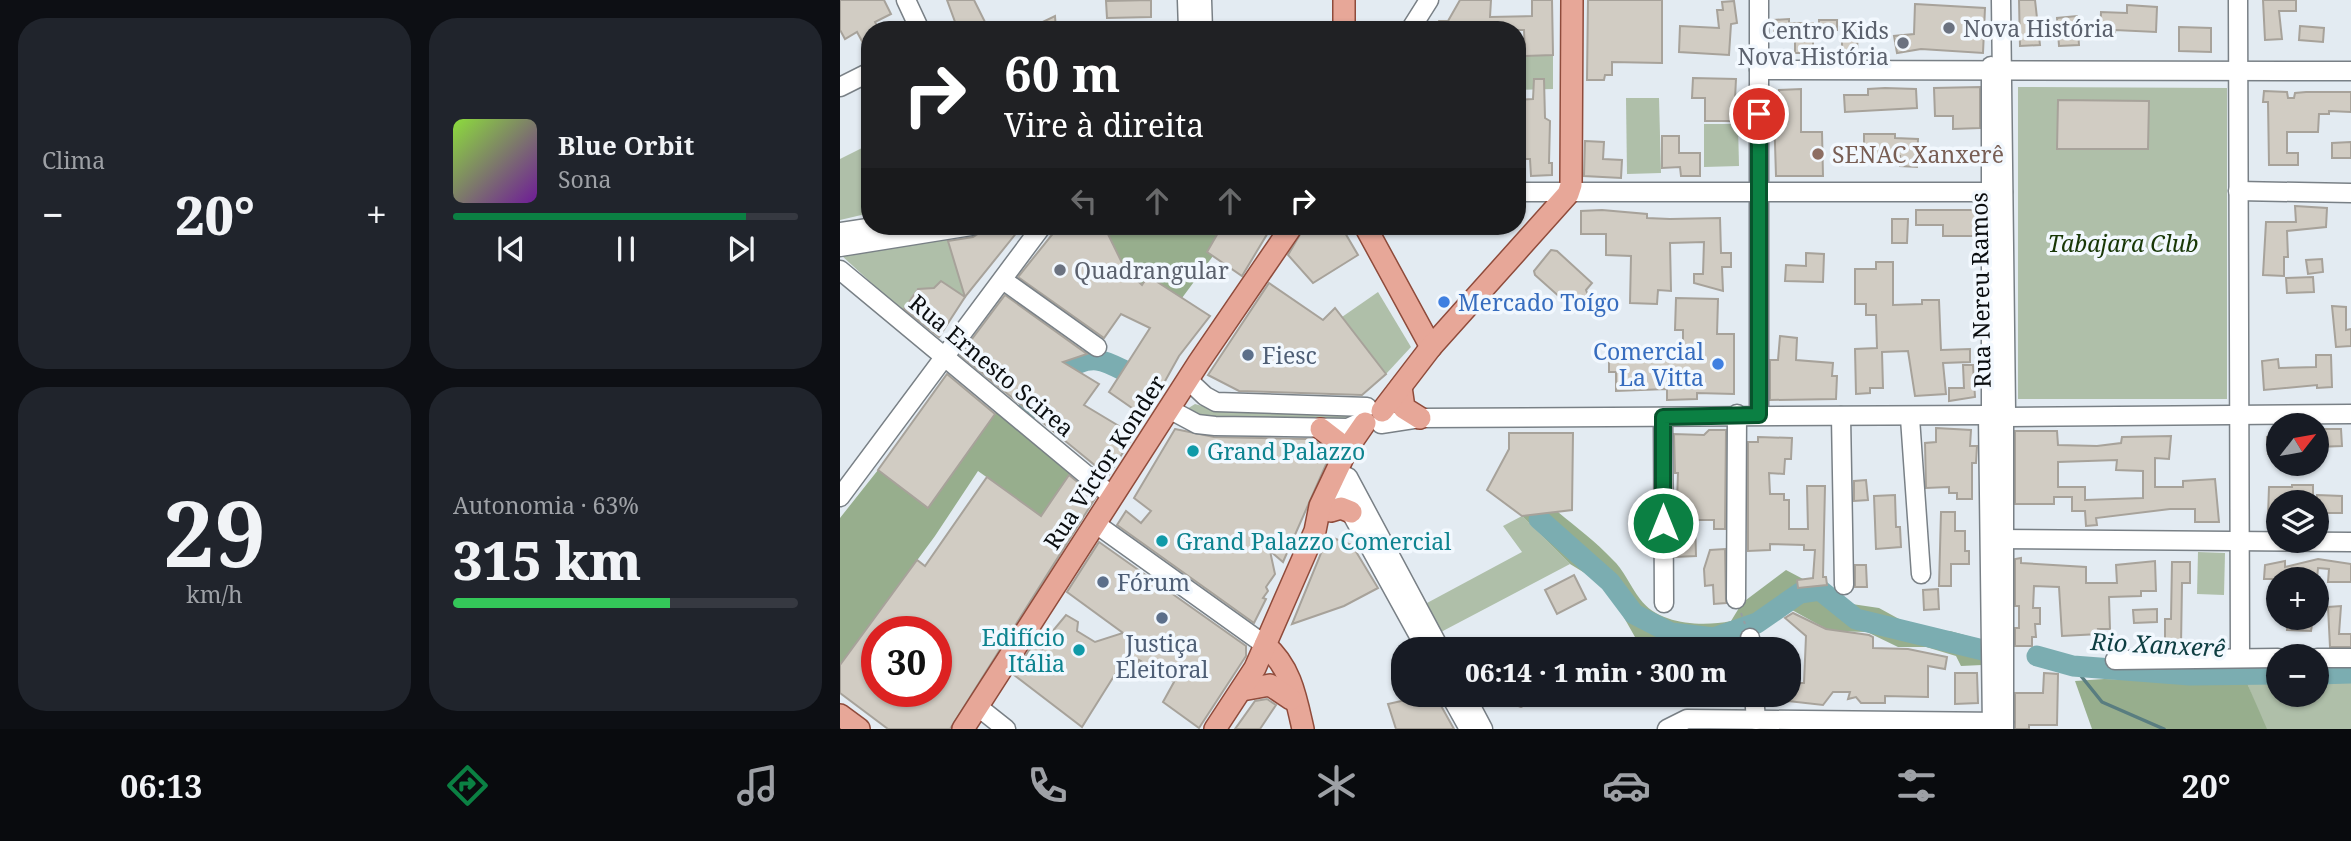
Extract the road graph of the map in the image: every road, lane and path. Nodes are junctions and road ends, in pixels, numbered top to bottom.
1 (906, 0) edge
2 (1344, 0) edge
3 (1429, 0) edge
4 (1572, 0) edge
5 (1759, 0) edge
6 (1990, 0) edge
7 (2001, 0) edge
8 (2238, 0) edge
9 (916, 21) edge
10 (1344, 21) edge
11 (1416, 21) edge
12 (1759, 70) junction
13 (2351, 71) edge
14 (1997, 72) junction
15 (2238, 72) junction
16 (861, 76) edge
17 (840, 87) edge
18 (1758, 191) junction
19 (2238, 191) junction
20 (1526, 192) edge
21 (1997, 192) junction
22 (2351, 193) edge
23 (1568, 194) junction
24 (861, 229) edge
25 (840, 232) edge
26 (898, 235) edge
27 (1036, 235) edge
28 (1286, 235) edge
29 (1369, 235) edge
30 (840, 247) edge
31 (840, 270) edge
32 (1003, 280) junction
33 (1097, 347) dead end
34 (1431, 347) junction
35 (945, 359) junction
36 (1188, 380) junction
37 (1405, 381) junction
38 (1169, 409) junction
39 (1737, 414) junction
40 (2351, 414) edge
41 (1759, 415) junction
42 (2239, 415) junction
43 (1374, 416) junction
44 (1841, 416) junction
45 (1998, 416) junction
46 (1663, 417) junction
47 (1420, 418) junction
48 (1910, 418) junction
49 (1321, 429) junction
50 (1347, 449) junction
51 (840, 497) edge
52 (1113, 497) junction
53 (1343, 498) junction
54 (1096, 524) junction
55 (1315, 531) junction
56 (1370, 533) junction
57 (1998, 539) junction
58 (2351, 542) edge
59 (2240, 543) junction
60 (1921, 574) dead end
61 (1844, 585) dead end
62 (1736, 599) joint
63 (1664, 603) dead end
64 (1408, 604) junction
65 (1279, 612) junction
66 (1421, 637) edge
67 (1431, 637) edge
68 (1749, 637) edge
69 (1258, 650) junction
70 (2240, 658) junction
71 (2266, 658) edge
72 (2329, 658) edge
73 (2351, 658) edge
74 (2115, 660) dead end
75 (1241, 690) junction
76 (977, 706) junction
77 (1296, 706) edge
78 (1460, 707) edge
79 (1755, 707) edge
80 (840, 715) edge
81 (1756, 720) junction
82 (1472, 722) edge
83 (1852, 725) edge
84 (1998, 726) edge
85 (859, 729) edge
86 (963, 729) edge
87 (1006, 729) edge
88 (1215, 729) edge
89 (1667, 729) edge

1 - 9 street
2 - 10 main road
3 - 11 street
4 - 23 main road
5 - 12 street
6 - 14 street, Rua Nereu Ramos
7 - 14 street, Rua Nereu Ramos
8 - 15 street
12 - 14 street
12 - 18 street
13 - 15 street
14 - 15 street
14 - 21 street, Rua Nereu Ramos
15 - 19 street
16 - 17 street
18 - 21 street
18 - 23 street
18 - 41 street
19 - 22 street
19 - 42 street
20 - 23 street
21 - 45 street, Rua Nereu Ramos
23 - 34 main road
24 - 25 street
26 - 30 street
27 - 32 street
28 - 36 main road, Rua Victor Konder
29 - 34 main road
31 - 35 street, Rua Ernesto Scirea
32 - 33 street
32 - 35 street
34 - 37 main road
35 - 51 street
35 - 52 street, Rua Ernesto Scirea
36 - 38 main road, Rua Victor Konder
36 - 43 street
37 - 43 main road
37 - 47 main road
38 - 49 street
38 - 52 main road, Rua Victor Konder
39 - 41 street
39 - 46 street
39 - 62 street
40 - 42 street
41 - 44 street
42 - 45 street
42 - 59 street
43 - 47 street
43 - 49 street
43 - 50 main road
43 - 53 main road
44 - 48 street
44 - 61 street
45 - 48 street
45 - 57 street, Rua Nereu Ramos
46 - 47 street
46 - 63 street
48 - 60 street
49 - 50 main road
50 - 53 main road
50 - 55 main road
52 - 54 main road, Rua Victor Konder
53 - 55 main road
53 - 56 street
53 - 56 street
54 - 69 street
54 - 76 main road, Rua Victor Konder
55 - 65 main road
56 - 64 street
57 - 59 street
57 - 84 street, Rua Nereu Ramos
58 - 59 street
59 - 70 street
62 - 68 path
64 - 66 street
64 - 67 street
65 - 69 main road
65 - 77 main road
69 - 75 main road
69 - 77 main road
70 - 71 street
70 - 74 street
72 - 73 street
75 - 77 main road
75 - 88 main road
76 - 86 main road, Rua Victor Konder
76 - 87 street
78 - 82 street
79 - 81 street
80 - 85 main road
81 - 83 street
81 - 89 street
83 - 84 street

